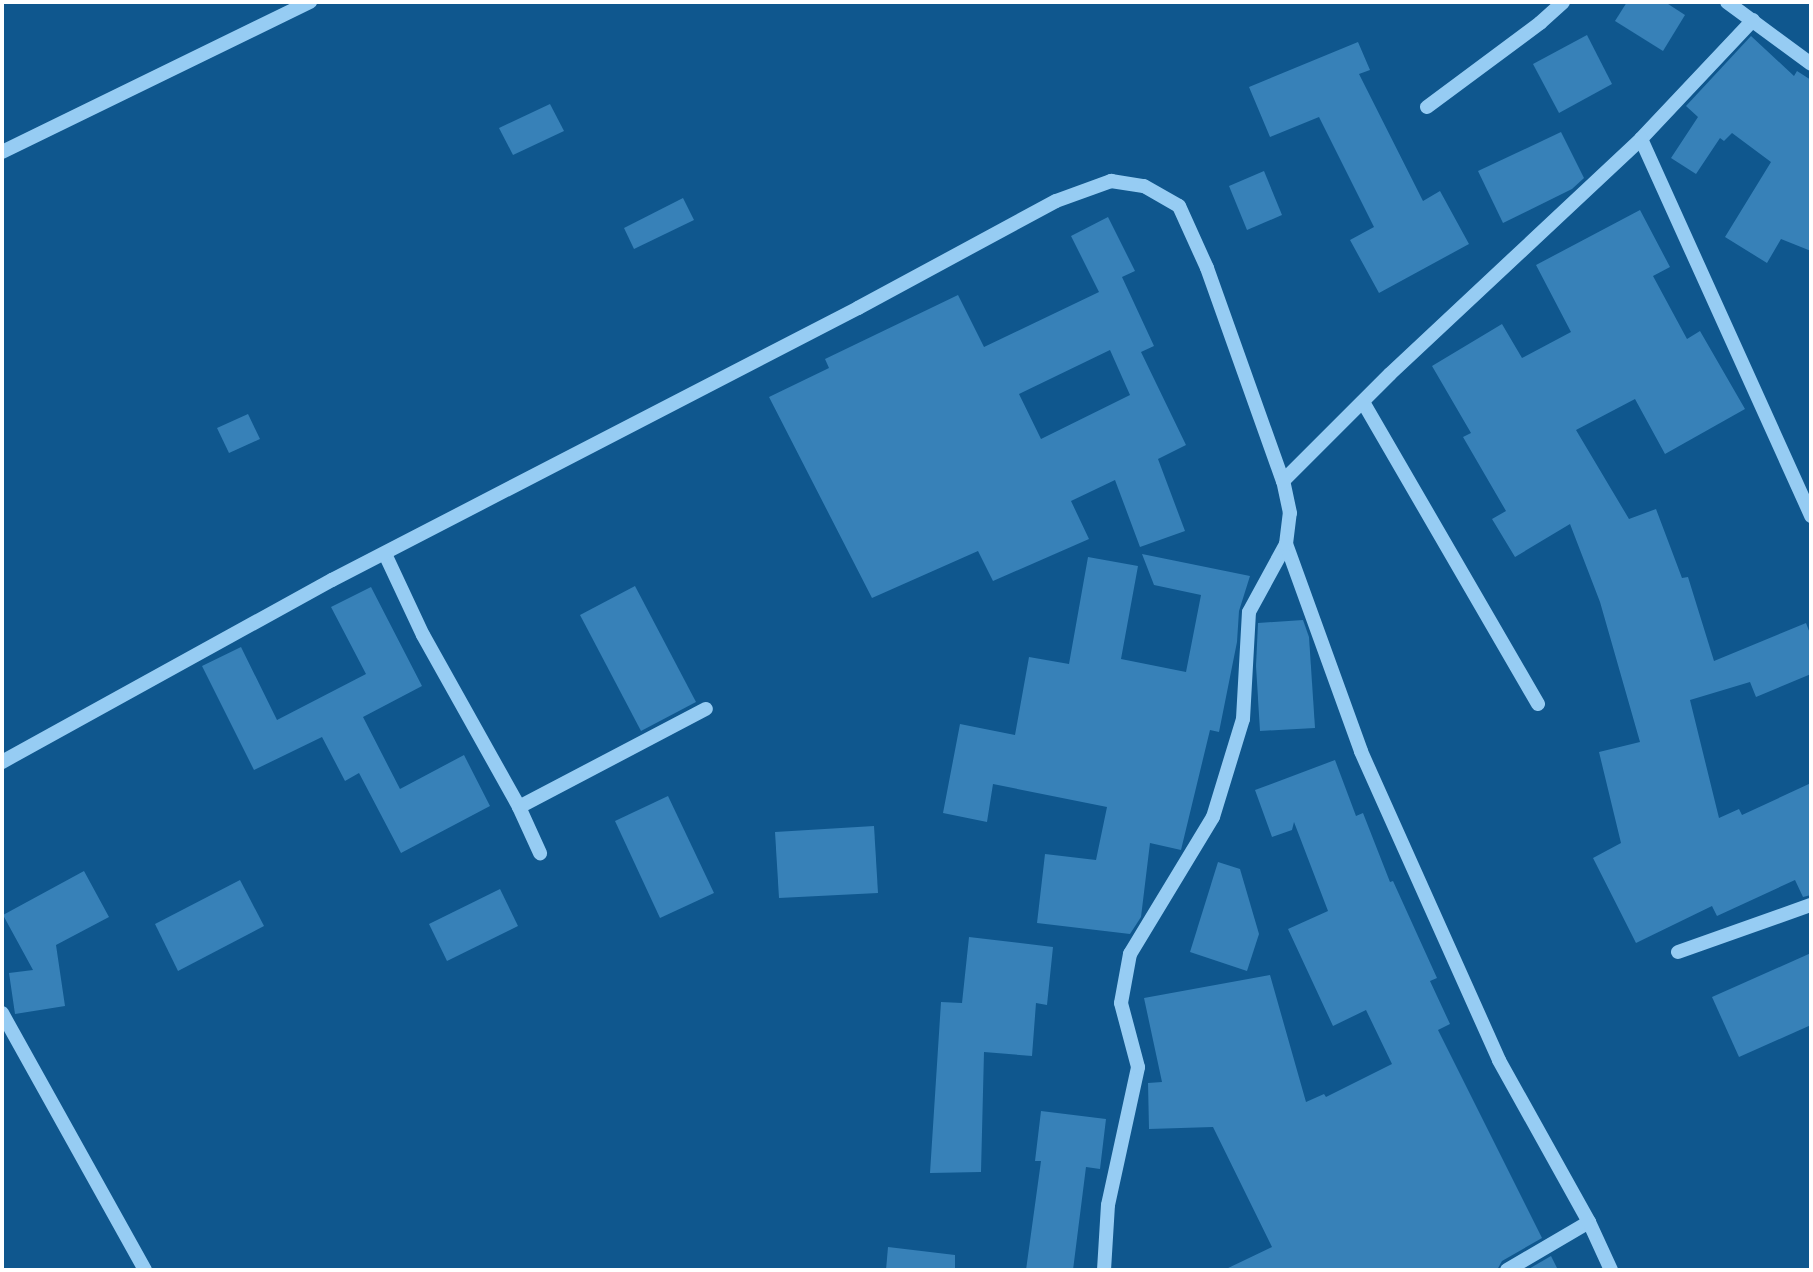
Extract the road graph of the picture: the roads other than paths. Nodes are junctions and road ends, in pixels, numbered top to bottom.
1 (310, 2) edge
2 (1563, 2) edge
3 (1727, 2) edge
4 (1753, 20) junction
5 (1811, 64) edge
6 (1427, 107) dead end
7 (1641, 139) junction
8 (2, 152) edge
9 (1363, 402) junction
10 (1283, 481) junction
11 (1811, 516) edge
12 (1286, 544) junction
13 (385, 554) junction
14 (1538, 704) dead end
15 (706, 709) dead end
16 (2, 762) edge
17 (519, 807) junction
18 (540, 853) dead end
19 (1811, 905) edge
20 (1678, 952) dead end
21 (2, 1013) edge
22 (1589, 1222) junction
23 (145, 1270) edge
24 (1104, 1270) edge
25 (1507, 1270) edge
26 (1611, 1270) edge

1 - 8 street
2 - 6 street
3 - 4 street
4 - 5 street
4 - 7 street
7 - 9 street
7 - 11 street
9 - 10 street
9 - 14 street
10 - 12 street
10 - 13 street
12 - 22 street
12 - 24 street
13 - 16 street
13 - 17 street
15 - 17 street
17 - 18 street
19 - 20 street
21 - 23 street
22 - 25 street
22 - 26 street

